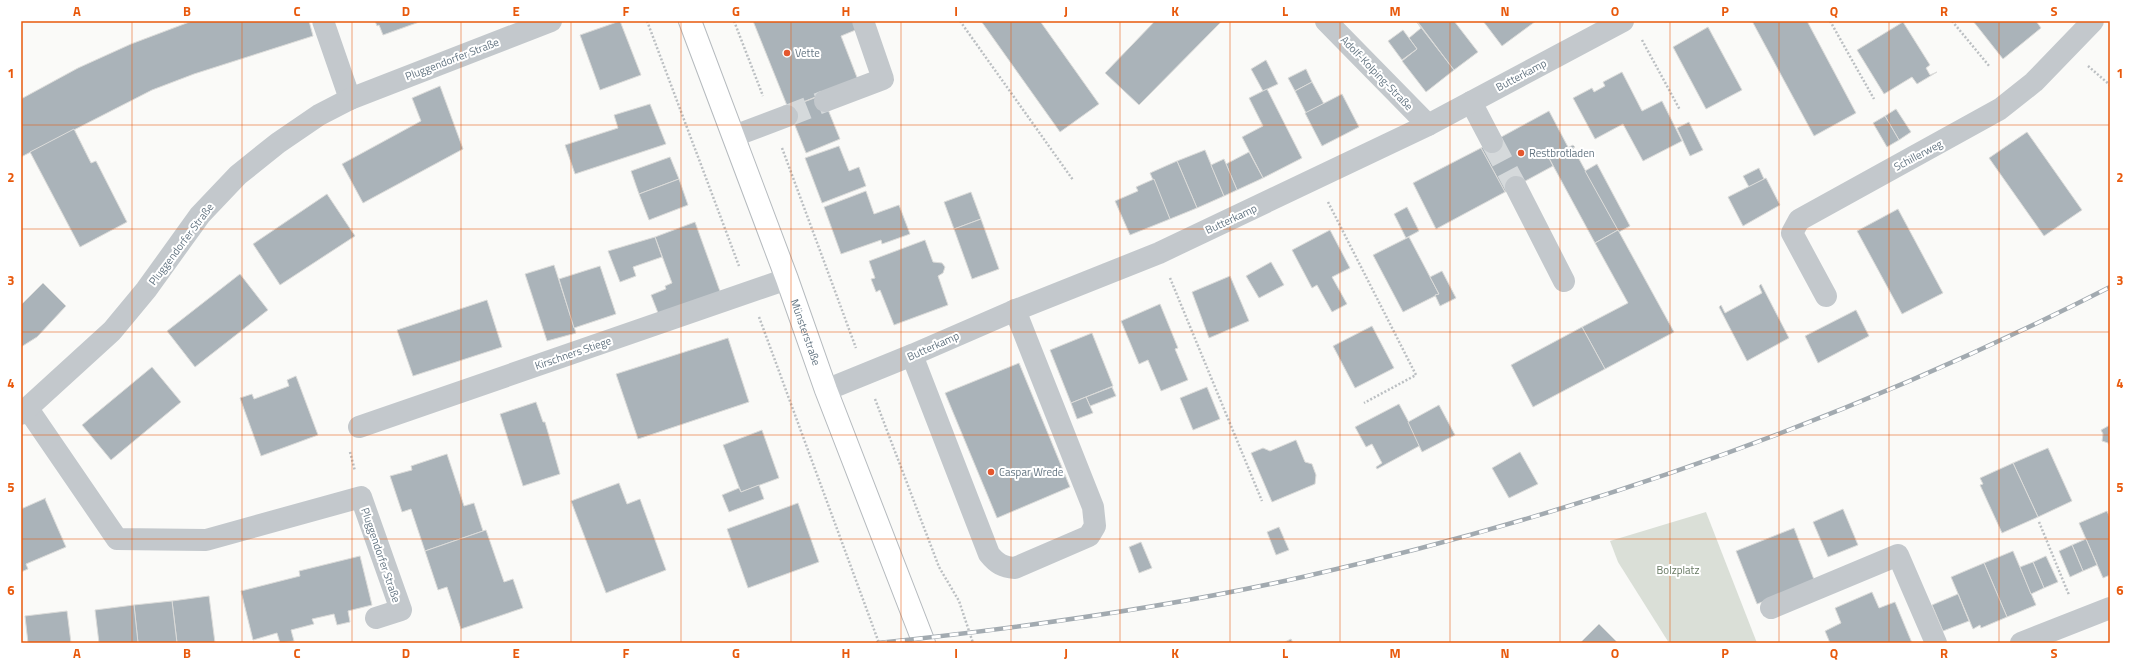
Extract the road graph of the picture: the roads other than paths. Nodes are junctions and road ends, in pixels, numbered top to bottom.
1 (323, 21) edge
2 (551, 21) edge
3 (690, 21) edge
4 (863, 21) edge
5 (1326, 21) edge
6 (2093, 21) edge
7 (1631, 28) edge
8 (350, 99) junction
9 (825, 101) tunnel mouth
10 (1471, 102) junction
11 (780, 118) tunnel mouth
12 (1428, 125) junction
13 (734, 136) junction
14 (1492, 142) tunnel mouth
15 (1516, 187) tunnel mouth
16 (787, 279) junction
17 (1564, 281) dead end
18 (1826, 296) dead end
19 (1015, 310) junction
20 (912, 355) junction
21 (826, 390) junction
22 (24, 411) edge
23 (359, 427) road end
24 (1771, 608) dead end
25 (2110, 608) edge
26 (376, 618) dead end
27 (924, 643) edge
28 (1936, 643) edge
29 (2021, 643) edge

1 - 8 street
2 - 8 street, Pluggendorfer Straße
3 - 13 main road, Münsterstraße
4 - 9 street
5 - 12 street, Adolf-Kolping-Straße
6 - 18 street, Schillerweg
7 - 10 street, Butterkamp
8 - 22 street, Pluggendorfer Straße
10 - 12 street, Butterkamp
10 - 14 street
11 - 13 street
12 - 19 street, Butterkamp
13 - 16 main road, Münsterstraße
15 - 17 street
16 - 21 main road, Münsterstraße
16 - 23 street, Kirschners Stiege
19 - 20 street, Butterkamp
19 - 20 street
20 - 21 street, Butterkamp
21 - 27 main road, Münsterstraße
22 - 26 street, Pluggendorfer Straße
24 - 28 street
25 - 29 street

